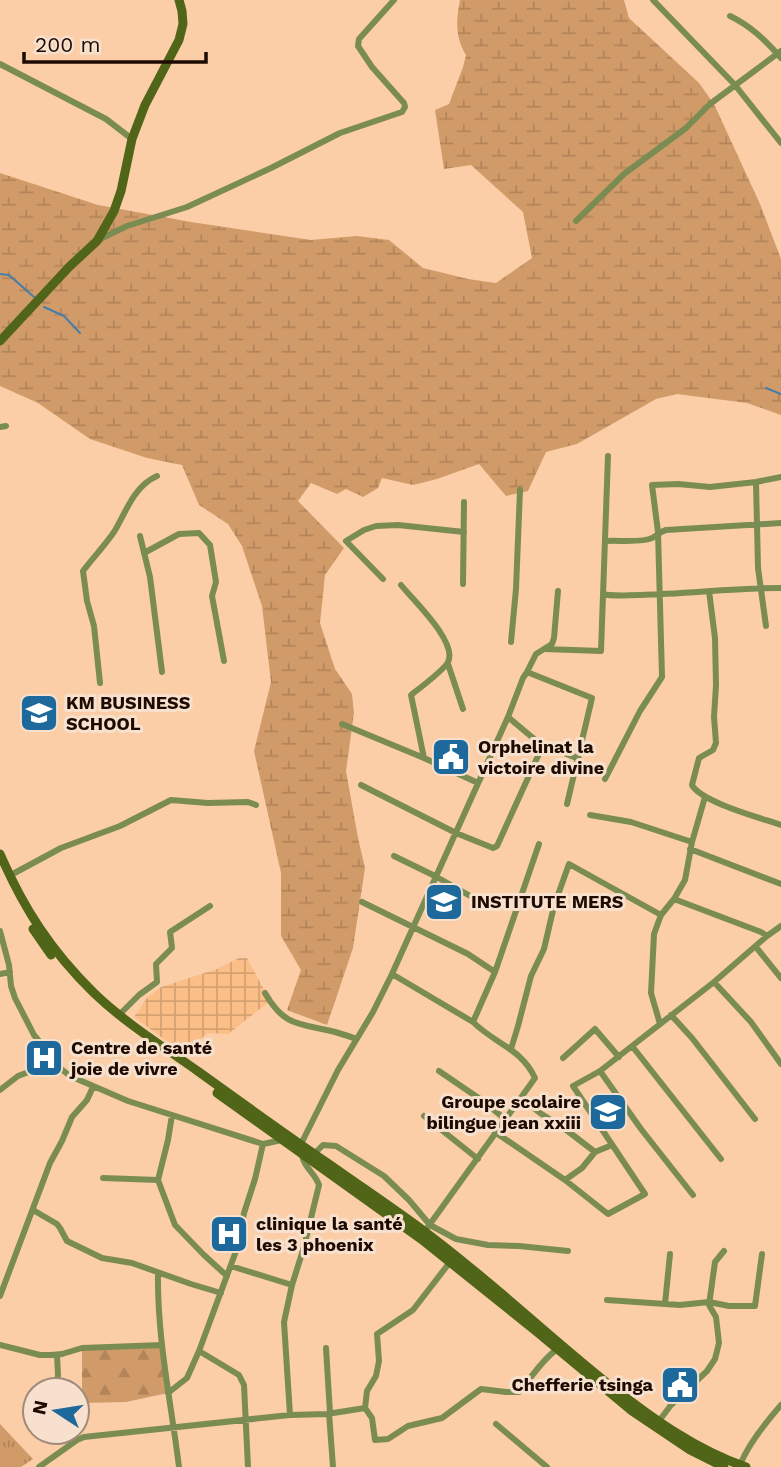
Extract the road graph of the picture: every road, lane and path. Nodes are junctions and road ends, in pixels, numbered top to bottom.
1 (178, 0) edge
2 (394, 0) edge
3 (653, 0) edge
4 (730, 16) dead end
5 (780, 54) edge
6 (0, 64) edge
7 (735, 85) junction
8 (132, 139) junction
9 (781, 143) edge
10 (576, 221) dead end
11 (97, 241) junction
12 (0, 341) edge
13 (608, 456) dead end
14 (157, 476) dead end
15 (781, 477) edge
16 (756, 482) junction
17 (520, 490) dead end
18 (464, 502) dead end
19 (781, 523) edge
20 (756, 524) junction
21 (464, 532) junction
22 (658, 532) junction
23 (140, 536) dead end
24 (606, 541) junction
25 (144, 553) junction
26 (383, 579) dead end
27 (463, 584) dead end
28 (401, 585) dead end
29 (761, 588) junction
30 (781, 588) edge
31 (558, 591) dead end
32 (709, 591) junction
33 (603, 594) junction
34 (660, 595) junction
35 (766, 626) dead end
36 (510, 642) dead end
37 (545, 649) junction
38 (224, 661) dead end
39 (448, 664) junction
40 (162, 672) dead end
41 (527, 672) junction
42 (100, 683) dead end
43 (463, 709) dead end
44 (508, 717) junction
45 (342, 724) dead end
46 (542, 745) junction
47 (424, 758) junction
48 (579, 759) junction
49 (605, 779) dead end
50 (478, 783) junction
51 (361, 786) dead end
52 (705, 797) junction
53 (567, 804) dead end
54 (256, 805) dead end
55 (590, 815) dead end
56 (781, 825) edge
57 (456, 833) junction
58 (539, 844) dead end
59 (691, 845) junction
60 (0, 854) edge
61 (394, 856) dead end
62 (0, 869) edge
63 (9, 876) junction
64 (435, 876) junction
65 (781, 884) edge
66 (674, 899) junction
67 (479, 901) dead end
68 (362, 902) dead end
69 (210, 906) dead end
70 (661, 915) junction
71 (412, 926) junction
72 (781, 926) edge
73 (0, 931) edge
74 (766, 936) junction
75 (756, 947) junction
76 (10, 972) junction
77 (495, 972) junction
78 (0, 974) edge
79 (392, 974) junction
80 (781, 978) edge
81 (714, 982) junction
82 (265, 993) dead end
83 (120, 1014) junction
84 (671, 1015) junction
85 (473, 1022) junction
86 (660, 1024) junction
87 (356, 1039) junction
88 (632, 1046) junction
89 (510, 1049) junction
90 (619, 1057) junction
91 (563, 1058) dead end
92 (50, 1060) junction
93 (781, 1064) edge
94 (439, 1071) dead end
95 (600, 1071) junction
96 (93, 1087) junction
97 (0, 1090) edge
98 (521, 1098) junction
99 (172, 1115) junction
100 (424, 1116) dead end
101 (505, 1119) junction
102 (755, 1119) dead end
103 (495, 1132) junction
104 (282, 1140) junction
105 (262, 1144) junction
106 (612, 1145) junction
107 (300, 1150) junction
108 (595, 1152) junction
109 (314, 1154) junction
110 (478, 1159) junction
111 (721, 1159) dead end
112 (103, 1178) dead end
113 (158, 1180) junction
114 (565, 1180) junction
115 (693, 1195) dead end
116 (33, 1210) junction
117 (427, 1228) junction
118 (568, 1251) dead end
119 (724, 1251) dead end
120 (670, 1254) dead end
121 (762, 1254) dead end
122 (450, 1262) junction
123 (231, 1266) junction
124 (158, 1273) junction
125 (227, 1276) junction
126 (292, 1286) junction
127 (221, 1293) junction
128 (0, 1296) edge
129 (607, 1300) dead end
130 (709, 1302) junction
131 (665, 1304) junction
132 (0, 1345) edge
133 (162, 1345) junction
134 (326, 1348) dead end
135 (556, 1350) junction
136 (200, 1351) junction
137 (57, 1355) junction
138 (58, 1376) edge
139 (168, 1393) junction
140 (781, 1405) edge
141 (365, 1408) junction
142 (330, 1413) junction
143 (290, 1415) junction
144 (245, 1421) junction
145 (659, 1421) junction
146 (496, 1424) dead end
147 (173, 1427) junction
148 (740, 1464) edge
149 (719, 1466) edge
150 (38, 1467) edge
151 (179, 1467) edge
152 (248, 1467) edge
153 (333, 1467) edge
154 (547, 1467) edge

1 - 8 main road
2 - 11 street
3 - 7 street
4 - 5 street
5 - 7 street
6 - 8 street
7 - 9 street
7 - 10 street
8 - 11 main road
11 - 12 main road
13 - 24 street
14 - 42 street
15 - 16 street
16 - 20 street
16 - 22 street
17 - 36 street
18 - 21 street
19 - 20 street
20 - 22 street
20 - 29 street
21 - 26 street
21 - 27 street
22 - 24 street
22 - 34 street
23 - 25 street
24 - 33 street
25 - 38 street
25 - 40 street
28 - 39 street
29 - 30 street
29 - 32 street
29 - 35 street
31 - 37 street
32 - 34 street
32 - 52 street
33 - 34 street
33 - 37 street
34 - 49 street
37 - 41 street
39 - 43 street
39 - 47 street
41 - 44 street
41 - 48 street
44 - 46 street
44 - 50 street
45 - 47 street
46 - 48 street
46 - 57 street
47 - 50 street
48 - 53 street
50 - 57 street
51 - 57 street
52 - 56 street
52 - 59 street
54 - 63 street
55 - 59 street
57 - 64 street
58 - 77 street
59 - 65 street
59 - 66 street
60 - 63 main road
61 - 64 street
62 - 104 main road
63 - 83 main road
64 - 67 street
64 - 71 street
66 - 70 street
66 - 74 street
68 - 71 street
69 - 83 street
70 - 86 street
70 - 89 street
71 - 77 street
71 - 79 street
72 - 74 street
73 - 76 street
74 - 75 street
75 - 80 street
75 - 81 street
76 - 78 street
76 - 92 street
77 - 85 street
79 - 85 street
79 - 87 street
81 - 84 street
81 - 93 street
82 - 87 street
83 - 107 main road
84 - 86 street
84 - 102 street
85 - 89 street
86 - 88 street
87 - 107 street
88 - 90 street
88 - 111 street
89 - 98 street
90 - 91 street
90 - 95 street
92 - 96 street
92 - 97 street
94 - 101 street
95 - 106 street
95 - 115 street
96 - 99 street
96 - 116 street
98 - 101 street
98 - 108 street
99 - 105 street
99 - 113 street
100 - 110 street
101 - 103 street
103 - 110 street
103 - 114 street
104 - 105 street
104 - 107 main road
105 - 123 street
106 - 108 street
106 - 114 street
107 - 109 main road
107 - 122 main road
107 - 126 street
108 - 114 street
109 - 117 main road
109 - 117 street
110 - 117 street
112 - 113 street
113 - 125 street
116 - 124 street
116 - 128 street
117 - 118 street
117 - 145 main road
119 - 130 street
120 - 131 street
121 - 130 street
122 - 135 main road
122 - 141 street
123 - 125 street
123 - 126 street
124 - 127 street
124 - 133 street
125 - 127 street
126 - 143 street
127 - 136 street
129 - 131 street
130 - 131 street
130 - 145 street
132 - 137 street
133 - 137 street
133 - 139 street
134 - 142 street
135 - 141 street
135 - 149 main road
136 - 139 street
136 - 144 street
137 - 138 street
139 - 147 street
140 - 148 street
141 - 142 street
142 - 143 street
142 - 153 street
143 - 144 street
144 - 147 street
144 - 152 street
145 - 148 main road
146 - 154 street
147 - 150 street
147 - 151 street

